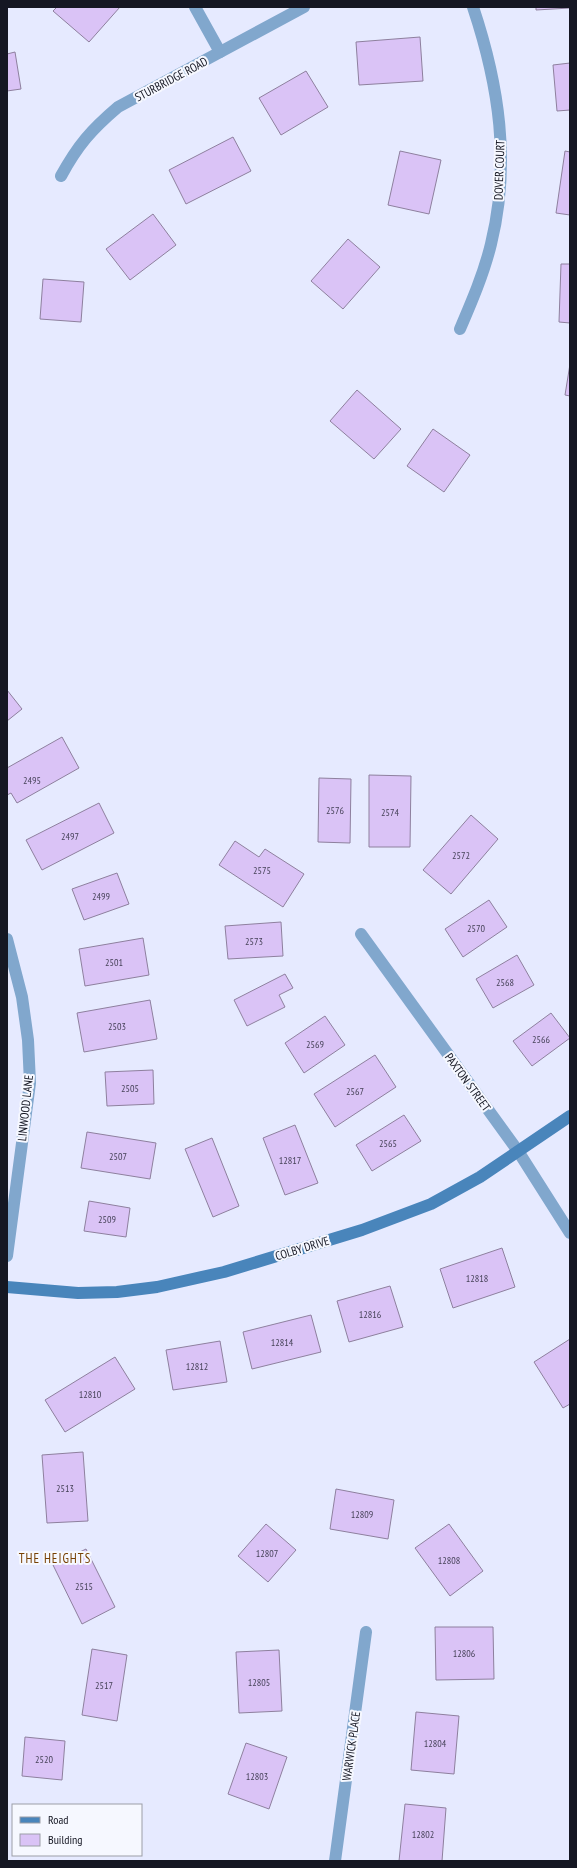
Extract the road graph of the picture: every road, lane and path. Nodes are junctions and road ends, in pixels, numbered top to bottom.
1 (195, 7) edge
2 (304, 7) edge
3 (473, 7) edge
4 (220, 52) junction
5 (61, 176) dead end
6 (460, 329) dead end
7 (361, 934) dead end
8 (7, 939) edge
9 (570, 1116) edge
10 (518, 1151) junction
11 (570, 1234) edge
12 (7, 1256) edge
13 (7, 1287) edge
14 (366, 1632) dead end
15 (335, 1861) edge

1 - 4 street
2 - 4 street, STURBRIDGE ROAD
3 - 6 street, DOVER COURT
4 - 5 street, STURBRIDGE ROAD
7 - 10 street, PAXTON STREET
8 - 12 street, LINWOOD LANE
9 - 10 street, COLBY DRIVE
10 - 11 street, PAXTON STREET
10 - 13 street, COLBY DRIVE
14 - 15 street, WARWICK PLACE

